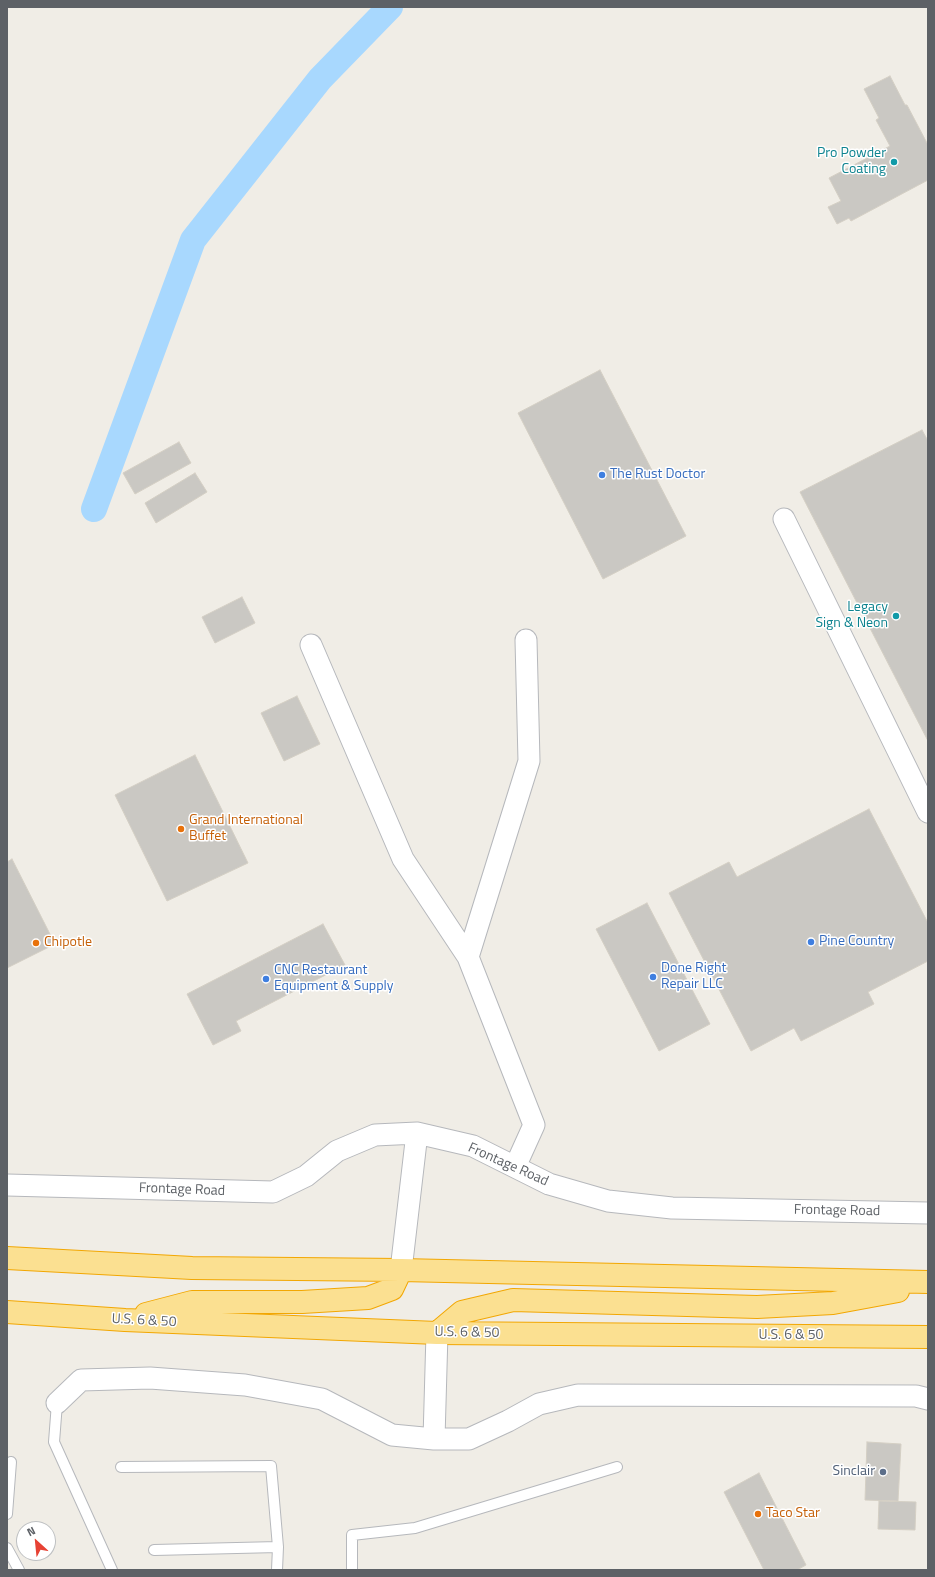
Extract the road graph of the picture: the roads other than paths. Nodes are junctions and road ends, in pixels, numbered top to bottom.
1 (784, 518) dead end
2 (526, 640) dead end
3 (311, 645) dead end
4 (928, 812) edge
5 (468, 956) junction
6 (417, 1133) junction
7 (515, 1167) junction
8 (7, 1186) edge
9 (928, 1213) edge
10 (7, 1258) edge
11 (401, 1270) junction
12 (928, 1282) edge
13 (928, 1286) edge
14 (7, 1312) edge
15 (125, 1320) junction
16 (437, 1333) junction
17 (928, 1337) edge
18 (928, 1399) edge
19 (57, 1403) joint
20 (434, 1439) junction
21 (11, 1462) dead end
22 (121, 1467) dead end
23 (617, 1467) dead end
24 (7, 1514) edge
25 (278, 1547) junction
26 (7, 1548) edge
27 (154, 1550) dead end
28 (19, 1570) edge
29 (112, 1570) edge
30 (277, 1570) edge
31 (352, 1570) edge

1 - 4 street
2 - 5 street
3 - 5 street
5 - 7 street
6 - 7 street, Frontage Road
6 - 8 street, Frontage Road
6 - 11 street
7 - 9 street, Frontage Road
10 - 11 highway
11 - 12 highway
11 - 15 highway
13 - 16 highway
14 - 15 highway, U.S. 6 & 50
15 - 16 highway, U.S. 6 & 50
16 - 17 highway, U.S. 6 & 50
16 - 20 street
18 - 20 street
19 - 20 street
19 - 29 lane
21 - 24 lane
22 - 25 lane
23 - 31 lane
25 - 27 lane
25 - 30 lane
26 - 28 lane

